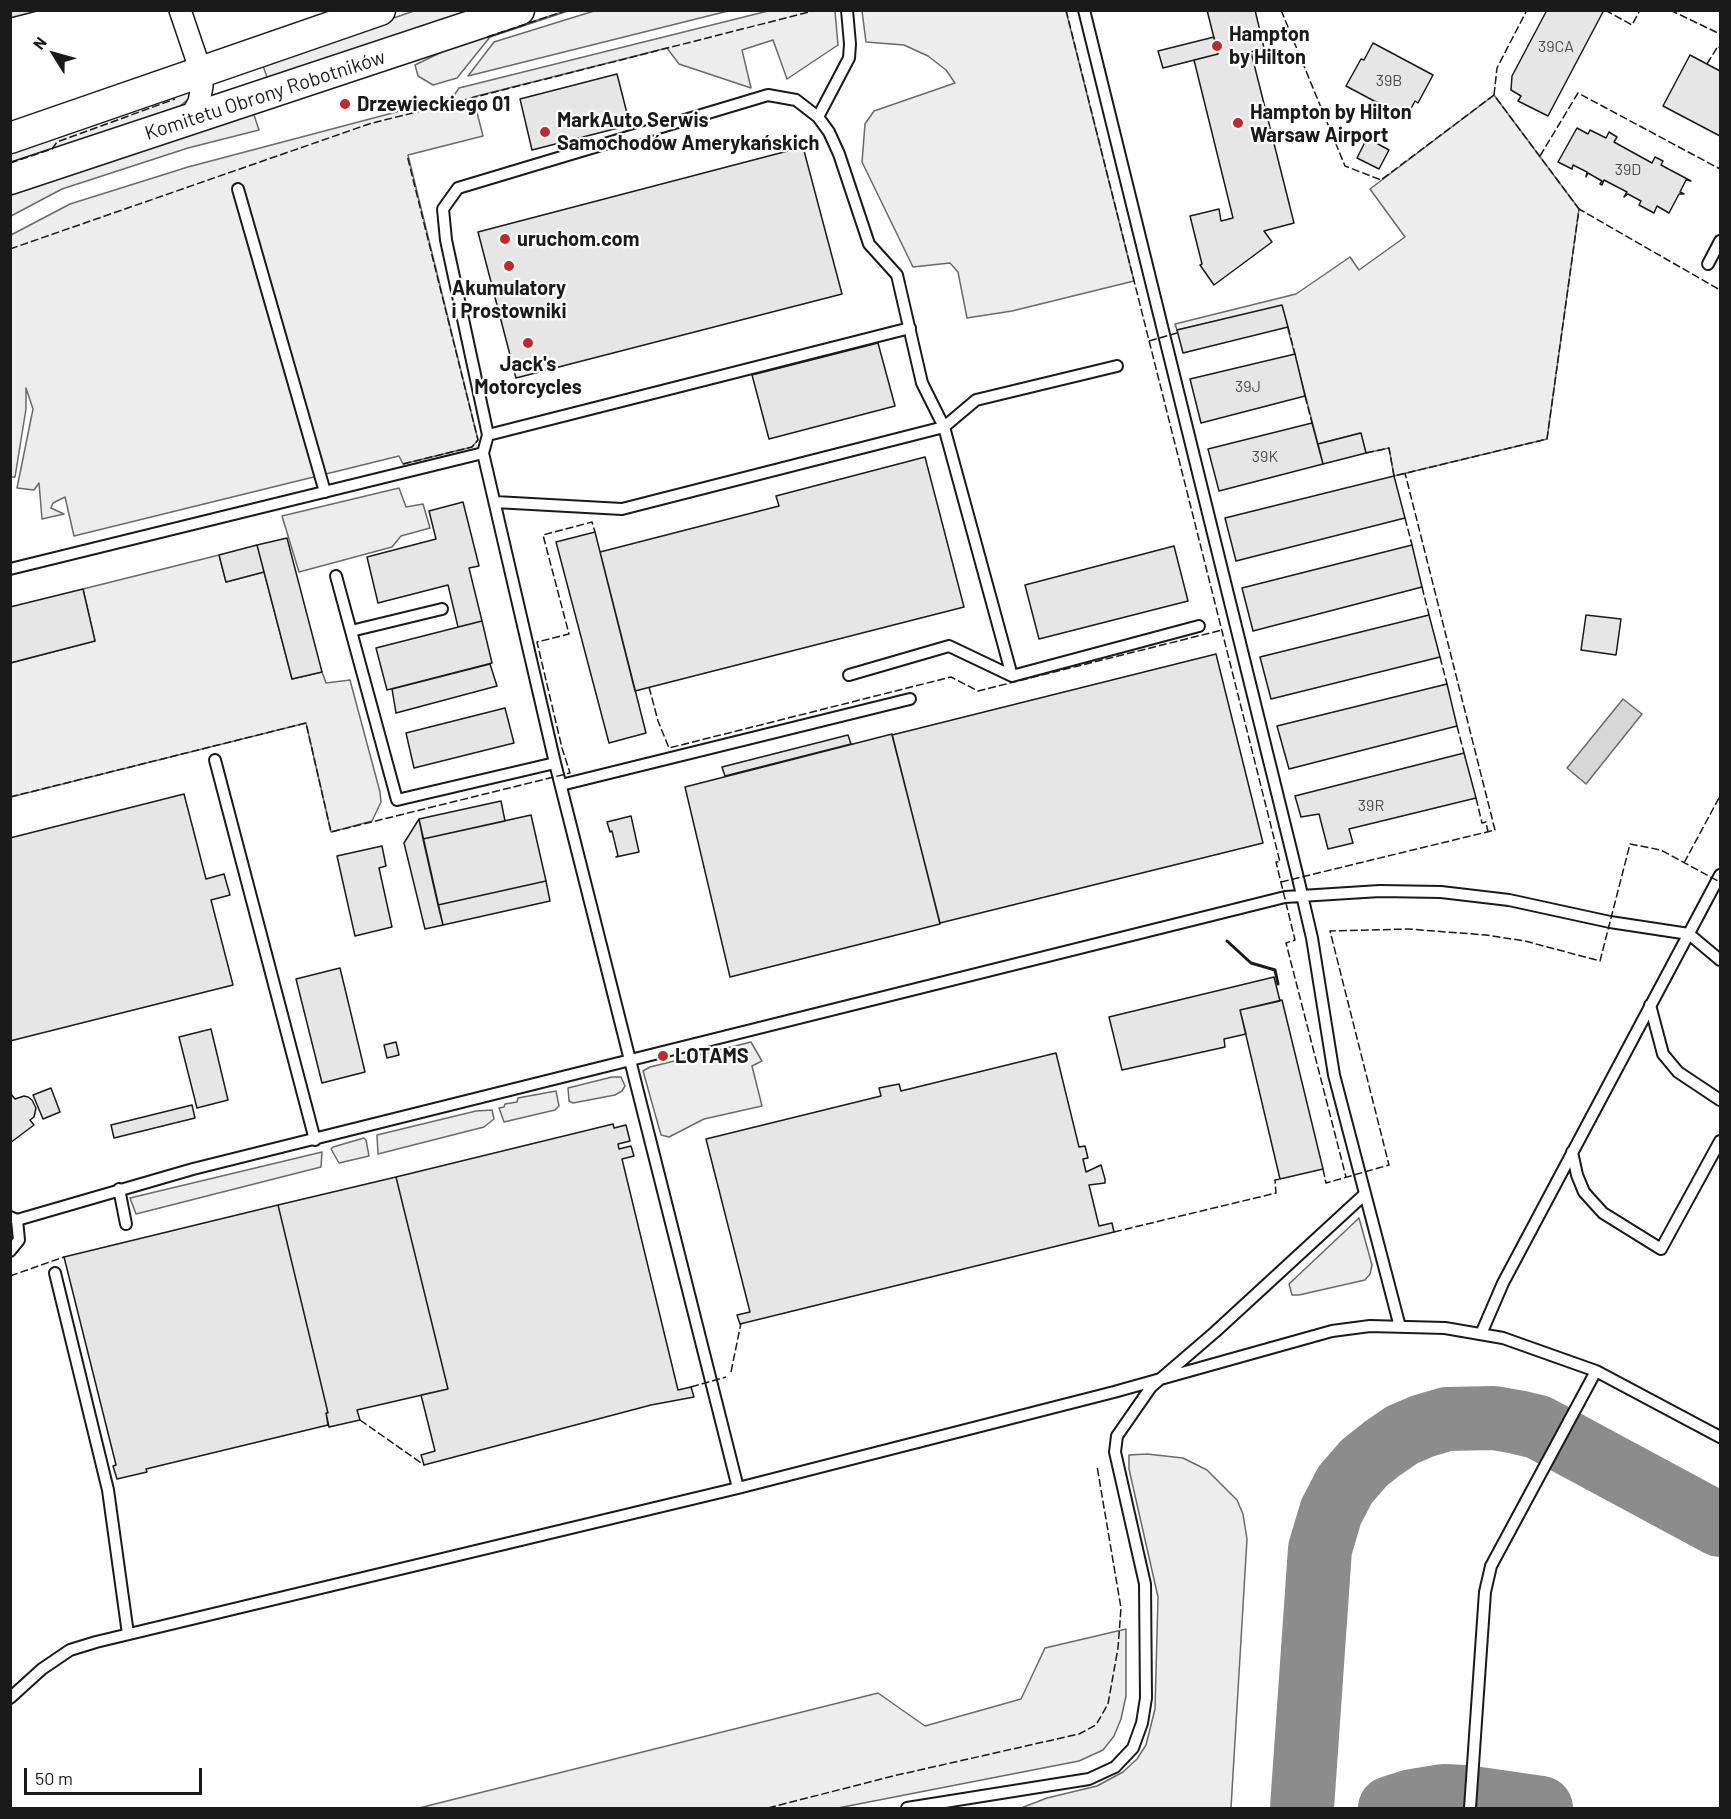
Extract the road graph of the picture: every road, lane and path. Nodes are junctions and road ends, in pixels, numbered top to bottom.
1 (180, 10) edge
2 (380, 10) edge
3 (519, 10) edge
4 (847, 10) edge
5 (1084, 10) edge
6 (201, 72) junction
7 (818, 117) junction
8 (189, 120) junction
9 (10, 138) edge
10 (10, 179) edge
11 (238, 189) dead end
12 (1720, 241) edge
13 (1708, 264) dead end
14 (910, 328) junction
15 (1117, 366) dead end
16 (944, 427) junction
17 (488, 435) junction
18 (483, 453) junction
19 (325, 492) junction
20 (495, 501) junction
21 (10, 569) edge
22 (336, 576) dead end
23 (442, 609) dead end
24 (1199, 626) dead end
25 (351, 631) junction
26 (849, 675) dead end
27 (1012, 676) junction
28 (910, 699) dead end
29 (214, 760) dead end
30 (555, 763) junction
31 (561, 785) junction
32 (1720, 875) edge
33 (1302, 896) junction
34 (1689, 934) junction
35 (1720, 960) edge
36 (1650, 1005) junction
37 (629, 1059) junction
38 (1720, 1100) edge
39 (315, 1140) junction
40 (1720, 1141) edge
41 (1572, 1152) junction
42 (119, 1189) junction
43 (1365, 1194) junction
44 (14, 1218) edge
45 (126, 1224) dead end
46 (10, 1251) edge
47 (55, 1273) dead end
48 (1400, 1327) junction
49 (1481, 1334) junction
50 (1596, 1371) junction
51 (1162, 1378) junction
52 (1720, 1437) edge
53 (738, 1488) junction
54 (128, 1634) junction
55 (10, 1698) edge
56 (907, 1809) edge
57 (1470, 1809) edge

1 - 6 street
2 - 6 street, Komitetu Obrony Robotników
3 - 8 street, Komitetu Obrony Robotników
4 - 7 lane
5 - 33 lane
6 - 8 street
6 - 9 street, Komitetu Obrony Robotników
7 - 14 lane
7 - 17 lane
8 - 10 street, Komitetu Obrony Robotników
11 - 19 lane
12 - 13 lane
14 - 16 lane
14 - 17 lane
15 - 16 lane
16 - 20 lane
16 - 27 lane
17 - 18 lane
18 - 19 lane
18 - 20 lane
19 - 21 lane
20 - 30 lane
22 - 25 lane
23 - 25 lane
24 - 27 lane
25 - 30 lane
26 - 27 lane
28 - 31 lane
29 - 39 lane
30 - 31 lane
31 - 37 lane
32 - 34 lane
33 - 34 lane
33 - 37 lane
33 - 43 lane
34 - 35 lane
34 - 36 lane
36 - 38 lane
36 - 41 lane
37 - 39 lane
37 - 53 lane
39 - 42 lane
40 - 41 lane
41 - 49 lane
42 - 44 lane
42 - 45 lane
43 - 48 lane
43 - 51 lane
44 - 46 lane
47 - 54 lane
48 - 49 lane
48 - 51 lane
49 - 50 lane
50 - 52 lane
50 - 57 lane
51 - 53 lane
51 - 56 lane
53 - 54 lane
54 - 55 lane

